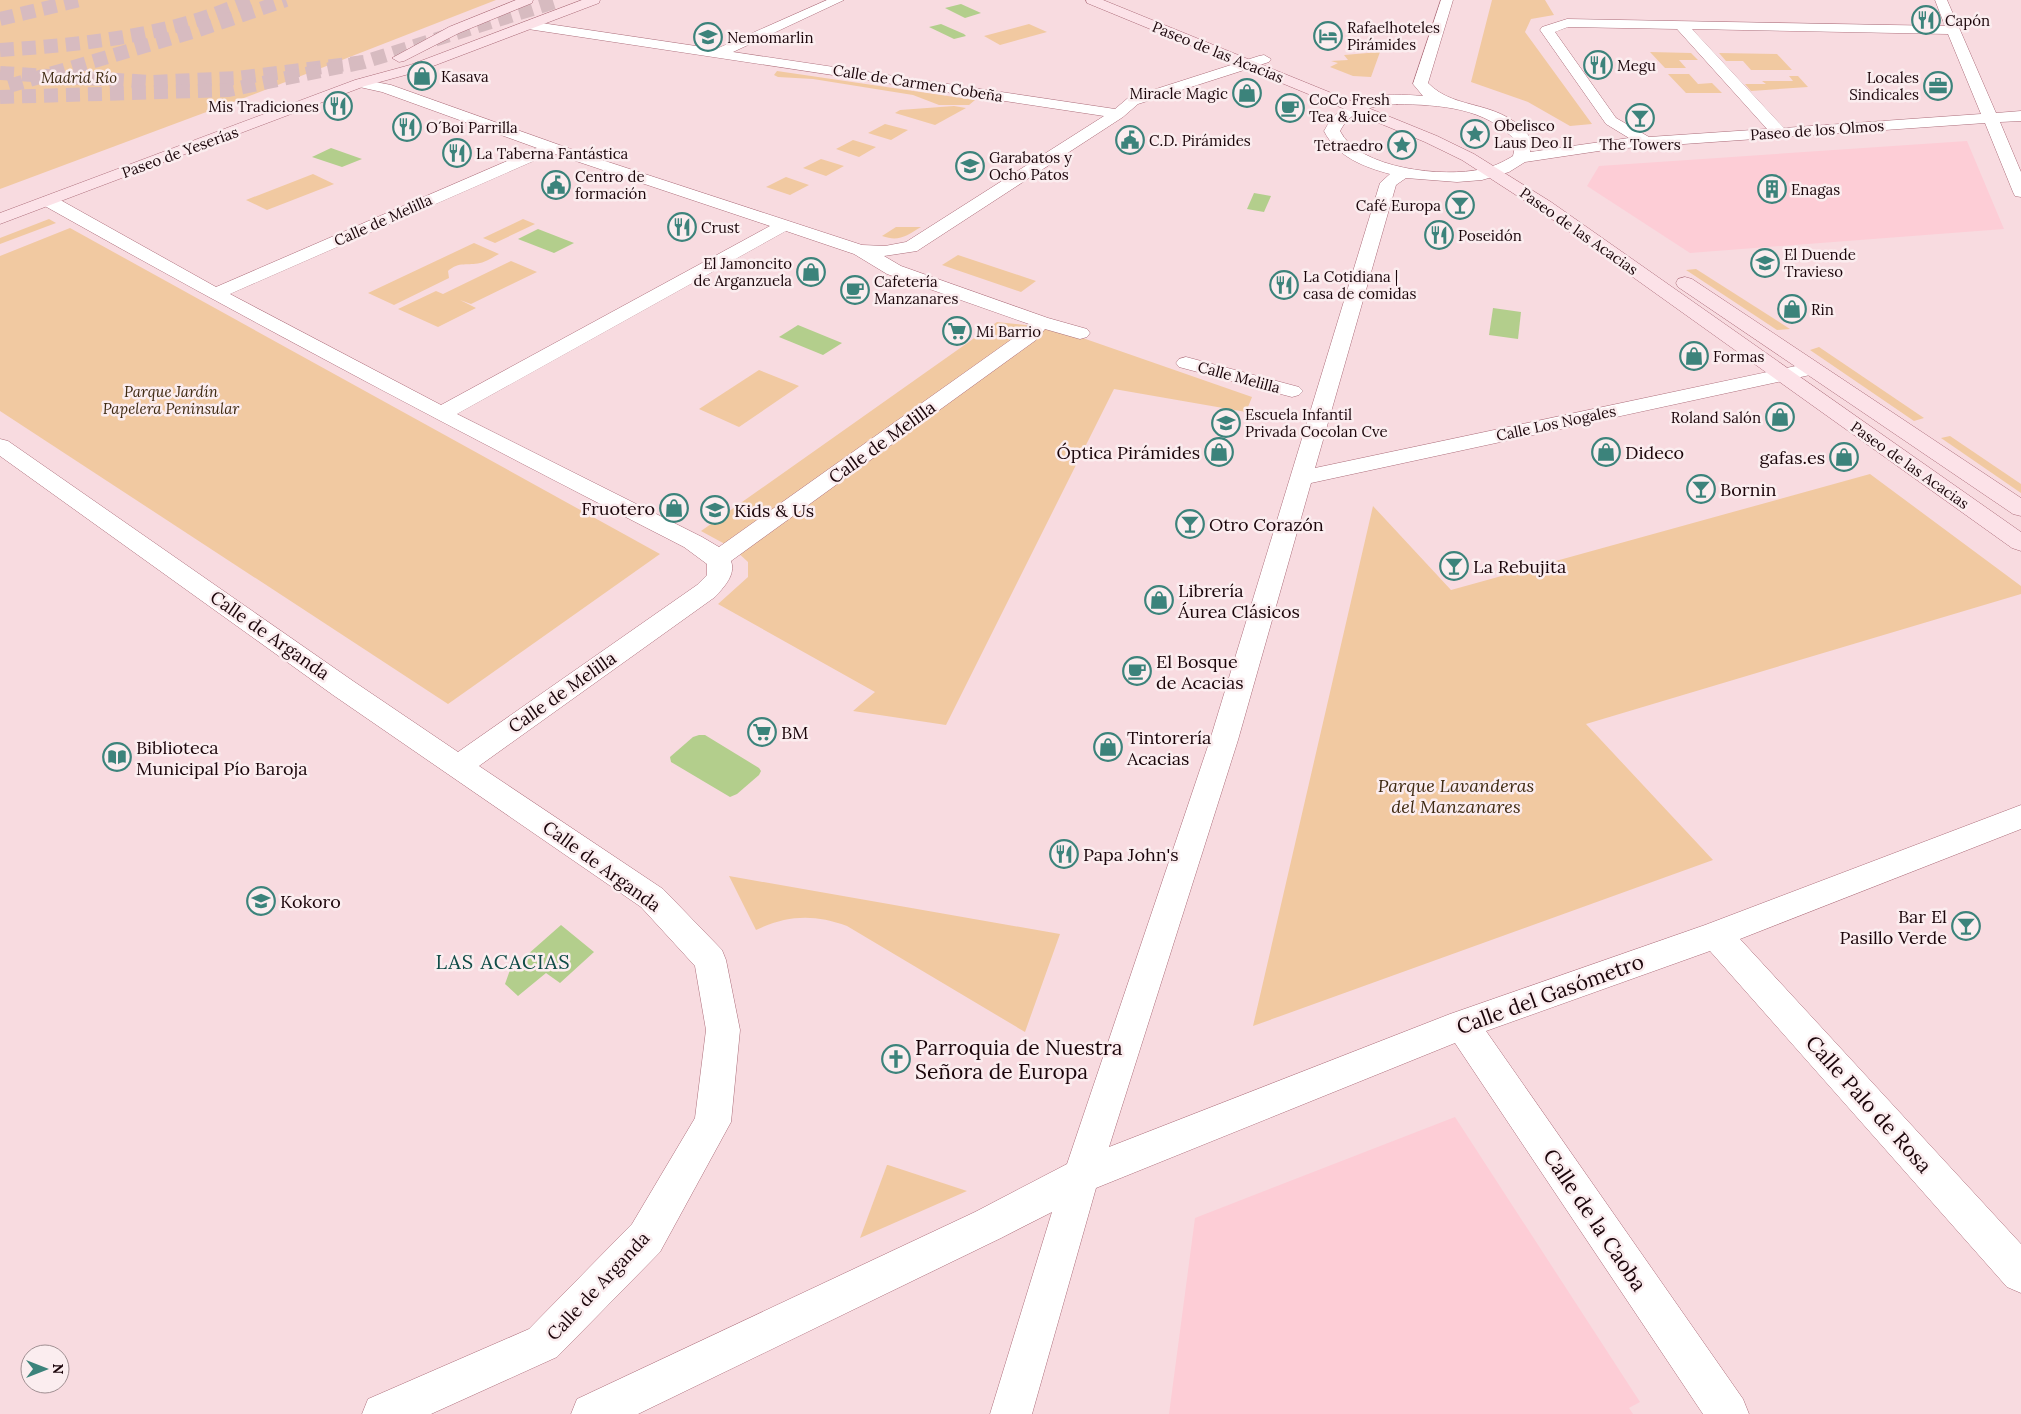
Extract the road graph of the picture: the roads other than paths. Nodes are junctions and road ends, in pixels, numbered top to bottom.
1 (528, 0) edge
2 (594, 0) edge
3 (838, 0) edge
4 (1092, 0) edge
5 (1118, 0) edge
6 (1448, 0) edge
7 (1941, 0) edge
8 (528, 25) junction
9 (1681, 25) junction
10 (1953, 30) junction
11 (719, 53) junction
12 (1264, 59) junction
13 (1246, 64) junction
14 (360, 83) junction
15 (1372, 102) junction
16 (1445, 102) junction
17 (1355, 107) junction
18 (1118, 114) junction
19 (2021, 116) edge
20 (1989, 118) junction
21 (1516, 129) junction
22 (1779, 132) junction
23 (1647, 142) junction
24 (1612, 144) junction
25 (552, 147) junction
26 (1509, 165) junction
27 (1403, 173) junction
28 (2021, 192) edge
29 (49, 201) junction
30 (0, 219) edge
31 (785, 226) junction
32 (860, 250) junction
33 (215, 294) junction
34 (1041, 322) junction
35 (1080, 333) dead end
36 (1186, 363) dead end
37 (1810, 369) junction
38 (1781, 374) junction
39 (1292, 391) dead end
40 (441, 414) junction
41 (0, 446) edge
42 (1302, 478) junction
43 (2021, 509) edge
44 (2021, 543) edge
45 (718, 558) junction
46 (460, 765) junction
47 (2016, 824) edge
48 (1716, 935) junction
49 (1462, 1025) junction
50 (1081, 1176) junction
51 (2021, 1273) edge
52 (383, 1414) edge
53 (592, 1414) edge
54 (1011, 1414) edge
55 (1728, 1414) edge

1 - 14 main road, Paseo de Yeserías
2 - 8 main road, Paseo de Yeserías
3 - 11 street
4 - 13 main road, Paseo de las Acacias
5 - 12 main road, Paseo de las Acacias
6 - 16 street
7 - 10 street
8 - 11 street, Calle de Carmen Cobeña
8 - 14 main road, Paseo de Yeserías
9 - 10 street
9 - 22 street
9 - 23 street
10 - 20 street
11 - 18 street, Calle de Carmen Cobeña
12 - 13 street
12 - 15 main road, Paseo de las Acacias
13 - 17 main road, Paseo de las Acacias
13 - 18 street
14 - 25 street
14 - 29 main road, Paseo de Yeserías
15 - 16 street
15 - 17 street
15 - 26 main road, Paseo de las Acacias
16 - 21 street, Paseo de los Olmos
17 - 26 main road, Paseo de las Acacias
17 - 27 street, Paseo de los Olmos
18 - 32 street
19 - 20 street, Paseo de los Olmos
20 - 22 street, Paseo de los Olmos
20 - 28 street
21 - 24 street, Paseo de los Olmos
21 - 26 street
22 - 23 street, Paseo de los Olmos
23 - 24 street, Paseo de los Olmos
24 - 26 street, Paseo de los Olmos
25 - 31 street
25 - 33 street, Calle de Melilla
26 - 27 street, Paseo de los Olmos
26 - 37 main road, Paseo de las Acacias
26 - 38 main road, Paseo de las Acacias
27 - 42 street
29 - 30 main road, Paseo de Yeserías
29 - 33 street
31 - 32 street
31 - 40 street
32 - 34 street
33 - 40 street
34 - 35 street
34 - 45 street, Calle de Melilla
36 - 39 street, Calle Melilla
37 - 38 street, Calle Los Nogales
37 - 43 main road, Paseo de las Acacias
38 - 42 street, Calle Los Nogales
38 - 44 main road, Paseo de las Acacias
40 - 45 street
41 - 46 street, Calle de Arganda
42 - 50 street
45 - 46 street, Calle de Melilla
46 - 52 street, Calle de Arganda
47 - 48 street, Calle del Gasómetro
48 - 49 street, Calle del Gasómetro
48 - 51 street, Calle Palo de Rosa
49 - 50 street, Calle del Gasómetro
49 - 55 street, Calle de la Caoba
50 - 53 street
50 - 54 street

